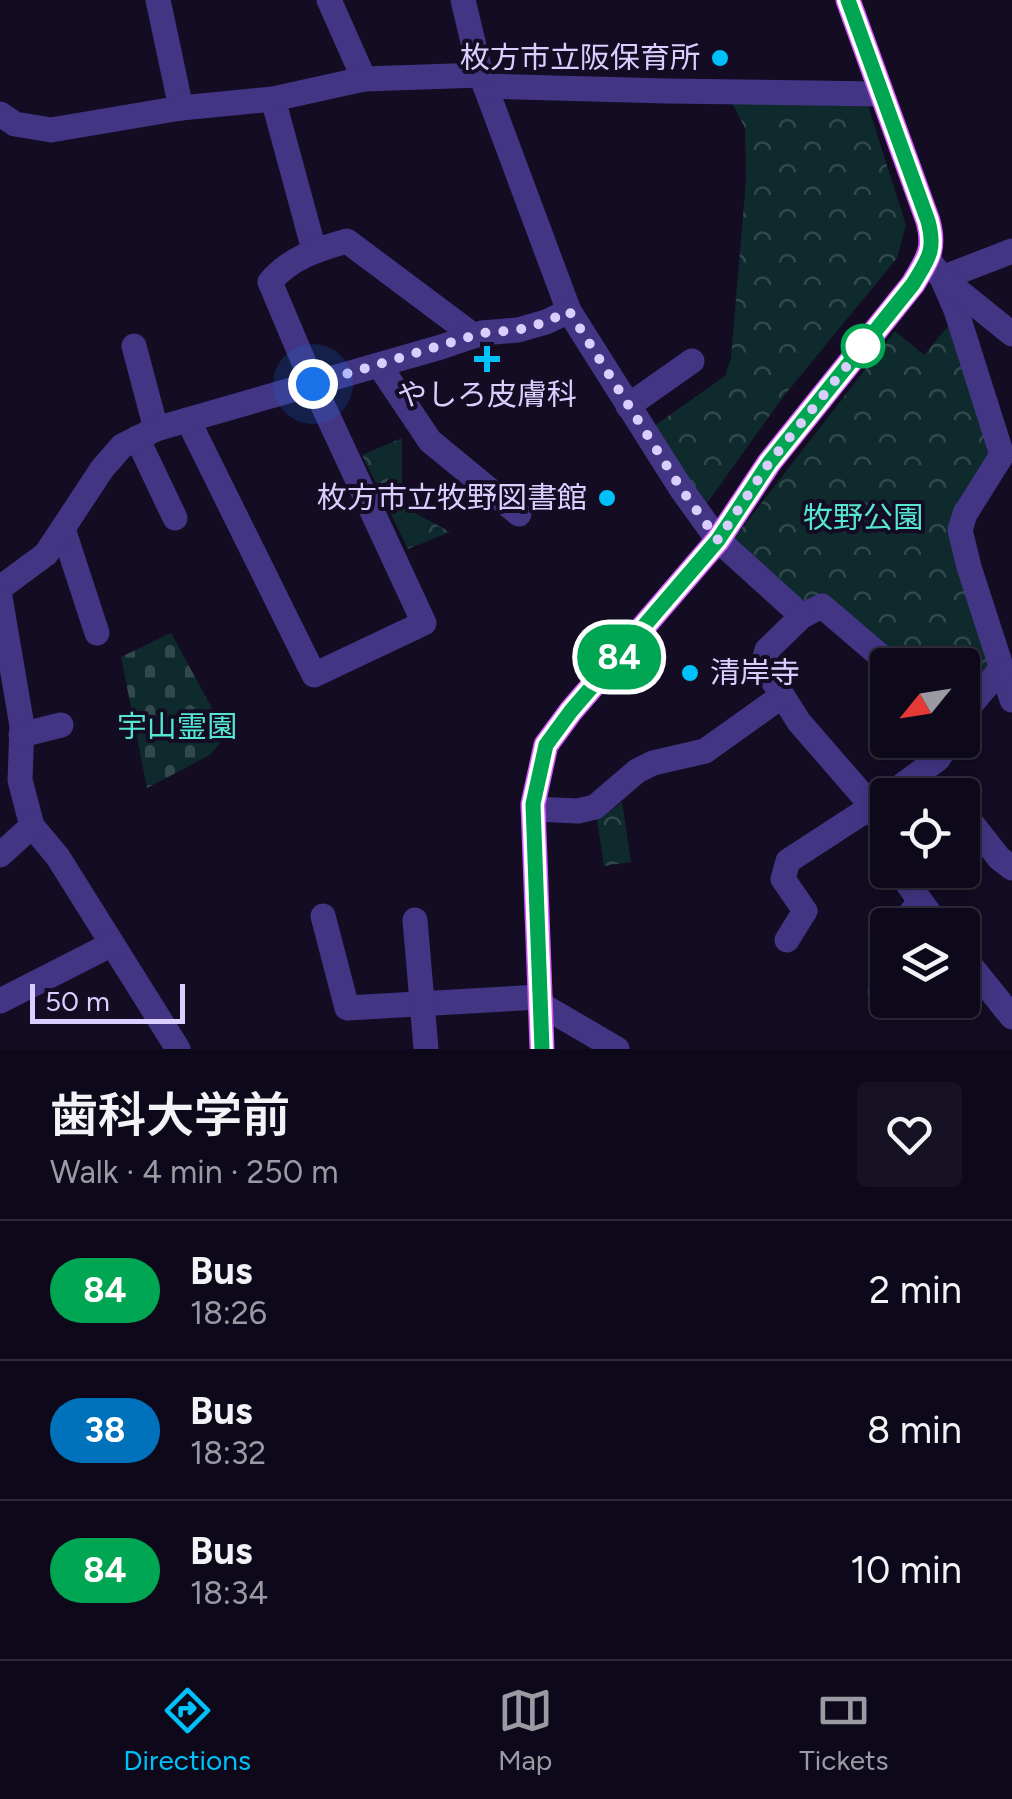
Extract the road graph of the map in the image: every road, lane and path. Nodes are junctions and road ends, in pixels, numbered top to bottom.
1 (158, 0) edge
2 (329, 0) edge
3 (463, 0) edge
4 (848, 0) edge
5 (364, 79) junction
6 (483, 80) junction
7 (880, 94) junction
8 (273, 99) junction
9 (181, 108) junction
10 (5, 122) edge
11 (314, 250) junction
12 (1012, 251) edge
13 (935, 268) junction
14 (569, 311) junction
15 (1012, 334) edge
16 (474, 336) junction
17 (134, 346) dead end
18 (692, 361) dead end
19 (379, 365) junction
20 (313, 384) junction
21 (628, 406) junction
22 (188, 420) junction
23 (146, 433) junction
24 (519, 514) dead end
25 (175, 518) dead end
26 (63, 529) junction
27 (718, 540) junction
28 (0, 588) edge
29 (0, 597) edge
30 (802, 616) junction
31 (97, 633) dead end
32 (871, 648) edge
33 (1001, 669) junction
34 (980, 694) edge
35 (782, 696) junction
36 (1012, 697) edge
37 (61, 725) dead end
38 (21, 735) junction
39 (10, 777) edge
40 (870, 787) edge
41 (870, 807) edge
42 (533, 809) junction
43 (32, 826) junction
44 (980, 833) edge
45 (0, 856) edge
46 (1012, 868) edge
47 (912, 888) edge
48 (920, 901) junction
49 (915, 908) edge
50 (925, 908) edge
51 (323, 916) dead end
52 (415, 920) dead end
53 (786, 940) dead end
54 (112, 944) junction
55 (980, 978) edge
56 (0, 1001) edge
57 (540, 1001) junction
58 (423, 1004) junction
59 (1012, 1016) edge
60 (167, 1046) edge
61 (426, 1049) edge
62 (542, 1049) edge
63 (617, 1049) edge

1 - 9 street
2 - 5 street
3 - 6 street
4 - 7 main road
5 - 6 street
5 - 8 street
6 - 7 street
6 - 14 street
7 - 13 main road
8 - 9 street
8 - 11 street
9 - 10 street
11 - 16 street
11 - 20 street
12 - 13 street
13 - 15 street
13 - 27 main road
13 - 33 street
14 - 16 street
14 - 21 street
16 - 19 street
17 - 23 street
18 - 21 street
19 - 20 street
19 - 24 street
20 - 22 street
20 - 22 street
21 - 27 street
22 - 23 street
23 - 25 street
23 - 26 street
26 - 28 street
26 - 31 street
27 - 30 street
27 - 42 main road
29 - 38 street
30 - 32 street
30 - 35 street
33 - 34 street
33 - 36 street
35 - 40 street
35 - 42 street
37 - 38 street
38 - 39 street
39 - 43 street
41 - 53 street
42 - 57 main road
43 - 45 street
43 - 54 street
44 - 46 street
47 - 48 street
48 - 49 street
48 - 50 street
51 - 58 street
52 - 58 street
54 - 56 street
54 - 60 street
55 - 59 street
57 - 58 street
57 - 62 main road
57 - 63 street
58 - 61 street

